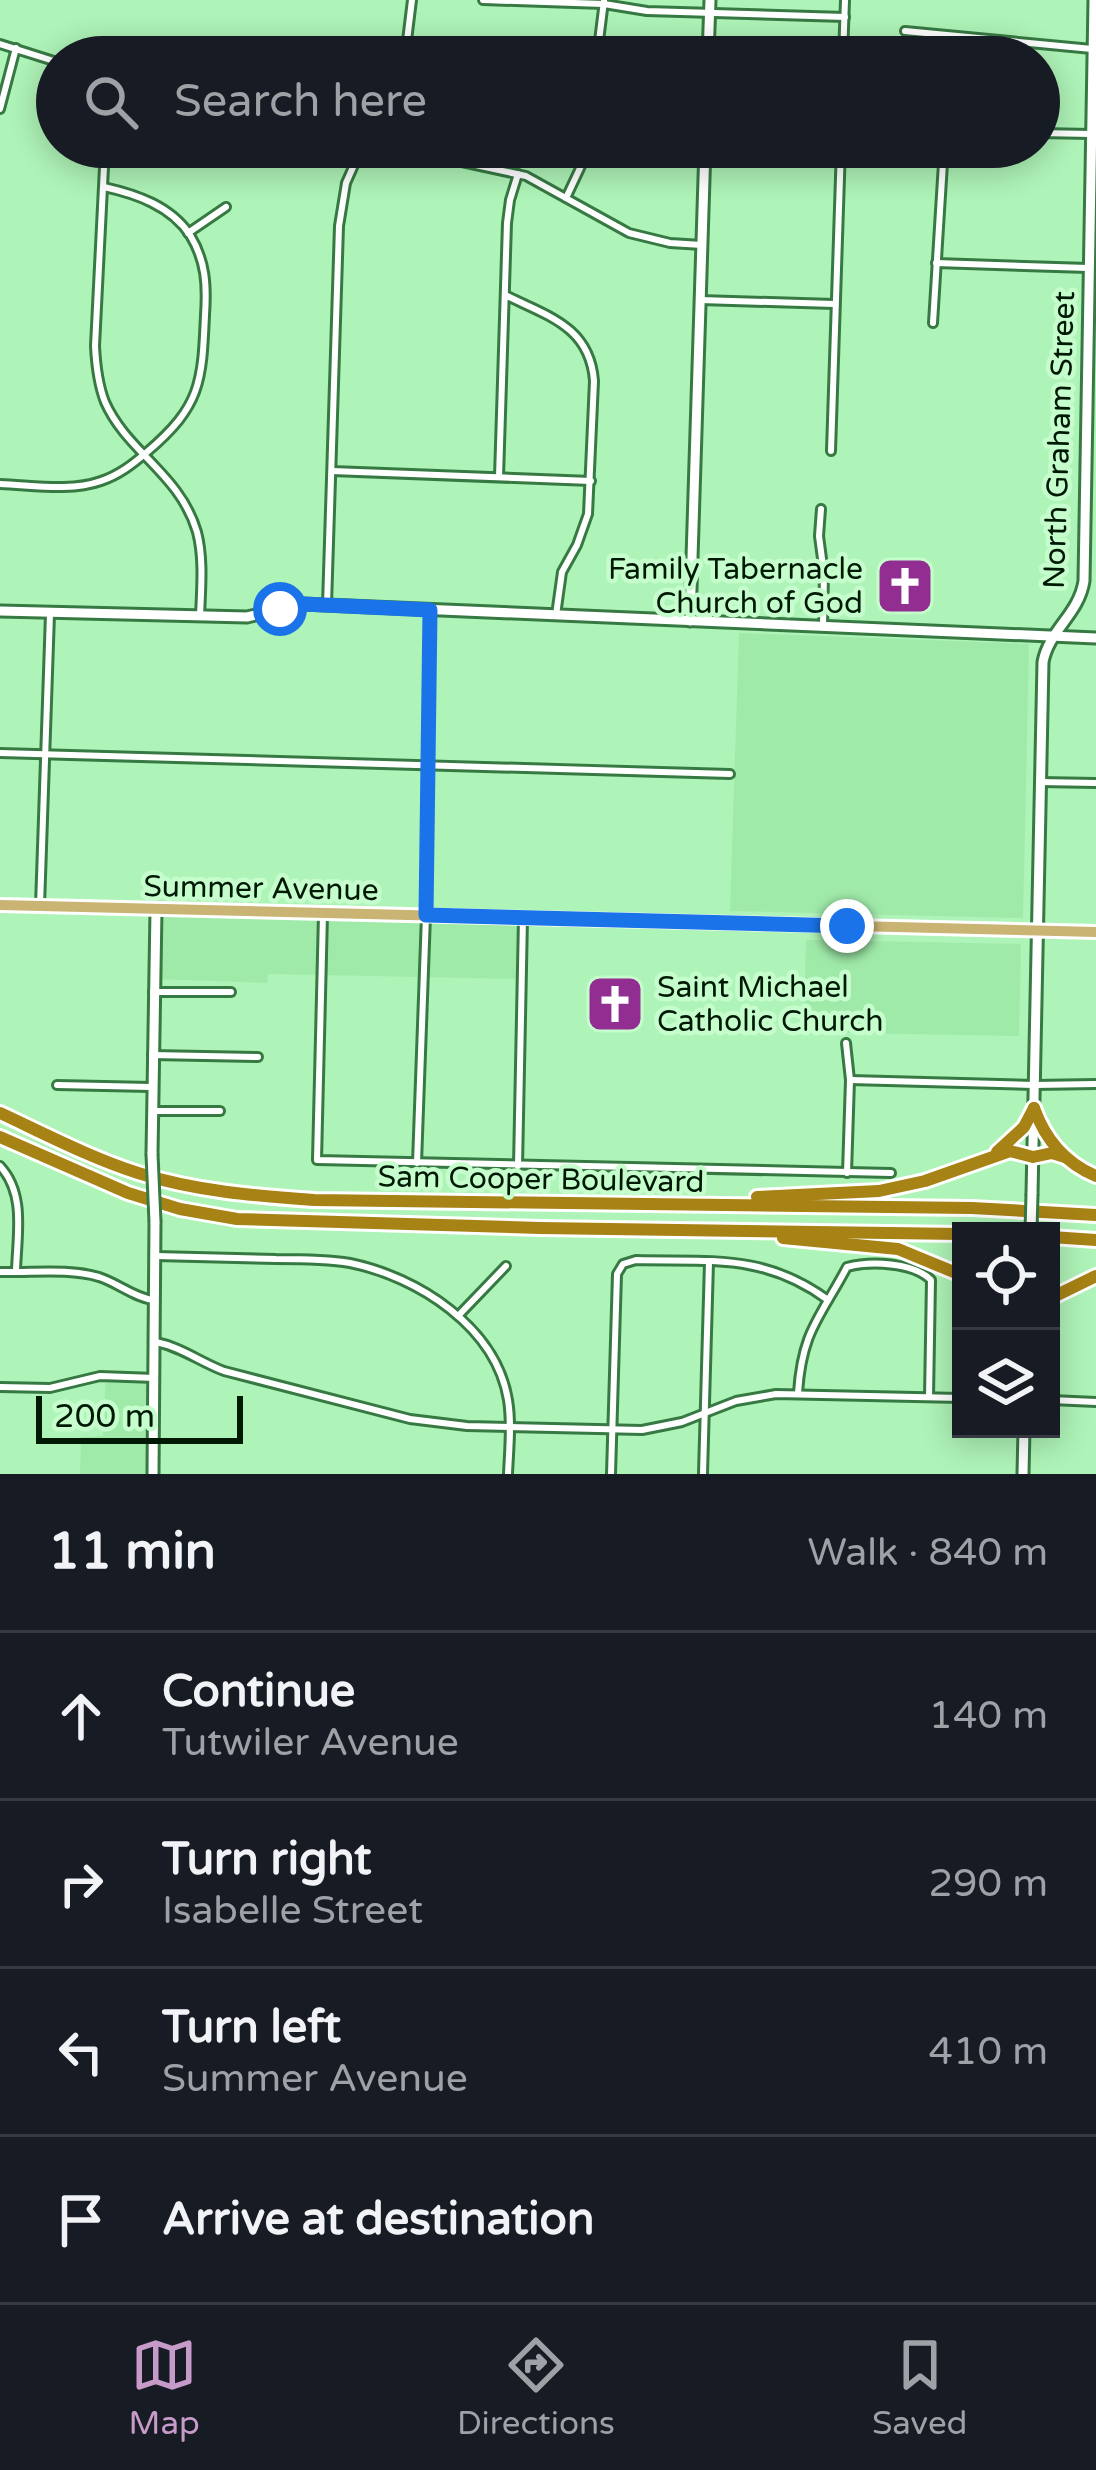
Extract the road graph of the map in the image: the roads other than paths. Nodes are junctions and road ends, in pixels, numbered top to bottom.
1 (412, 0) edge
2 (483, 0) edge
3 (513, 0) edge
4 (710, 0) edge
5 (845, 0) edge
6 (1094, 0) edge
7 (604, 2) edge
8 (710, 13) junction
9 (844, 16) junction
10 (905, 31) dead end
11 (408, 36) edge
12 (600, 36) edge
13 (709, 36) edge
14 (844, 36) edge
15 (958, 36) edge
16 (0, 44) edge
17 (1060, 46) edge
18 (16, 49) junction
19 (1094, 49) edge
20 (36, 55) edge
21 (0, 109) edge
22 (1060, 133) edge
23 (1091, 134) junction
24 (105, 168) edge
25 (353, 168) edge
26 (494, 168) edge
27 (580, 168) edge
28 (704, 168) edge
29 (840, 168) edge
30 (943, 168) edge
31 (518, 173) junction
32 (104, 187) junction
33 (566, 198) junction
34 (226, 207) dead end
35 (188, 233) junction
36 (1092, 237) edge
37 (702, 245) junction
38 (937, 263) junction
39 (1088, 268) junction
40 (505, 295) junction
41 (700, 300) junction
42 (836, 304) junction
43 (932, 323) dead end
44 (831, 451) dead end
45 (144, 454) junction
46 (332, 471) junction
47 (500, 477) junction
48 (590, 481) junction
49 (0, 484) edge
50 (821, 509) dead end
51 (327, 605) junction
52 (430, 610) junction
53 (0, 611) edge
54 (50, 614) junction
55 (200, 616) junction
56 (556, 616) junction
57 (690, 622) junction
58 (824, 626) junction
59 (1053, 637) junction
60 (1096, 638) edge
61 (0, 753) edge
62 (46, 754) junction
63 (428, 765) junction
64 (730, 774) dead end
65 (1040, 782) junction
66 (1096, 783) edge
67 (0, 905) edge
68 (40, 906) junction
69 (156, 910) junction
70 (322, 914) junction
71 (426, 915) junction
72 (524, 917) junction
73 (1036, 930) junction
74 (1096, 932) edge
75 (153, 992) junction
76 (231, 992) dead end
77 (846, 1042) dead end
78 (152, 1055) junction
79 (258, 1057) dead end
80 (850, 1080) junction
81 (1096, 1084) edge
82 (57, 1085) dead end
83 (1034, 1085) junction
84 (151, 1088) junction
85 (1034, 1108) junction
86 (151, 1111) junction
87 (220, 1112) dead end
88 (0, 1113) edge
89 (0, 1137) edge
90 (992, 1157) junction
91 (1033, 1157) junction
92 (1065, 1157) junction
93 (417, 1163) junction
94 (0, 1166) edge
95 (518, 1166) junction
96 (848, 1174) junction
97 (891, 1174) dead end
98 (1096, 1176) edge
99 (554, 1202) junction
100 (1096, 1215) edge
101 (1031, 1222) edge
102 (741, 1230) junction
103 (952, 1234) edge
104 (1060, 1238) edge
105 (1096, 1240) edge
106 (156, 1256) junction
107 (709, 1261) junction
108 (506, 1266) dead end
109 (952, 1271) edge
110 (0, 1272) edge
111 (16, 1272) junction
112 (1096, 1276) edge
113 (1060, 1294) edge
114 (828, 1300) junction
115 (156, 1301) junction
116 (458, 1316) junction
117 (155, 1342) junction
118 (155, 1378) junction
119 (0, 1387) edge
120 (798, 1394) junction
121 (929, 1397) junction
122 (952, 1398) edge
123 (1060, 1400) edge
124 (1096, 1402) edge
125 (705, 1413) junction
126 (510, 1427) junction
127 (612, 1430) junction
128 (1024, 1438) edge
129 (153, 1474) edge
130 (508, 1474) edge
131 (611, 1474) edge
132 (703, 1474) edge
133 (1023, 1474) edge

1 - 11 street
2 - 3 street
3 - 7 street
4 - 8 street
5 - 9 street
6 - 19 street, North Graham Street
7 - 8 street
7 - 12 street
8 - 9 street
8 - 13 street
9 - 14 street
10 - 15 street
16 - 18 street
17 - 19 street
18 - 20 street
18 - 21 street
19 - 23 street, North Graham Street
22 - 23 street
23 - 36 street, North Graham Street
24 - 32 street
25 - 46 street
26 - 31 street
27 - 33 street
28 - 37 street
29 - 42 street
30 - 38 street
31 - 33 street
31 - 40 street
32 - 35 street
32 - 45 street
33 - 37 street
34 - 35 street
35 - 45 street
36 - 39 street, North Graham Street
37 - 41 street
38 - 39 street
38 - 43 street
39 - 59 street, North Graham Street
40 - 47 street
40 - 48 street
41 - 42 street
41 - 57 street
42 - 44 street
45 - 49 street
45 - 55 street
46 - 47 street
46 - 51 street
47 - 48 street
48 - 56 street
50 - 58 street
51 - 52 street
51 - 55 street
52 - 56 street
52 - 63 street
53 - 54 street
54 - 55 street
54 - 62 street
56 - 57 street
57 - 58 street
58 - 59 street
59 - 60 street
59 - 65 street, North Graham Street
61 - 62 street
62 - 63 street
62 - 68 street
63 - 64 street
63 - 71 street
65 - 66 street
65 - 73 street, North Graham Street
67 - 68 main road, Summer Avenue
68 - 69 main road, Summer Avenue
69 - 70 main road, Summer Avenue
69 - 75 street
70 - 71 main road, Summer Avenue
70 - 93 street
71 - 72 main road, Summer Avenue
71 - 93 street
72 - 73 main road, Summer Avenue
72 - 95 street
73 - 74 main road, Summer Avenue
73 - 83 street, North Graham Street
75 - 76 street
75 - 78 street
77 - 80 street
78 - 79 street
78 - 84 street
80 - 83 street
80 - 96 street
81 - 83 street
82 - 84 street
83 - 85 street, North Graham Street
84 - 86 street
85 - 90 highway
85 - 91 street, North Graham Street
85 - 92 highway
86 - 87 street
86 - 106 street, bridge
88 - 99 highway, Sam Cooper Boulevard
89 - 102 highway, Sam Cooper Boulevard
90 - 91 highway
90 - 99 highway
91 - 92 highway
91 - 101 street, North Graham Street, bridge
92 - 98 highway
93 - 95 street
94 - 111 street
95 - 96 street
96 - 97 street
99 - 100 highway, Sam Cooper Boulevard
102 - 103 highway, Sam Cooper Boulevard
102 - 109 highway
104 - 105 highway
106 - 115 street
106 - 116 street
107 - 114 street
107 - 125 street
107 - 127 street
108 - 116 street
110 - 111 street
111 - 115 street
112 - 113 highway
114 - 120 street
114 - 121 street
115 - 117 street
116 - 126 street
117 - 118 street
117 - 126 street
118 - 119 street
118 - 129 street
120 - 121 street
120 - 125 street
121 - 122 street
123 - 124 street
125 - 127 street
125 - 132 street
126 - 127 street
126 - 130 street
127 - 131 street
128 - 133 street

